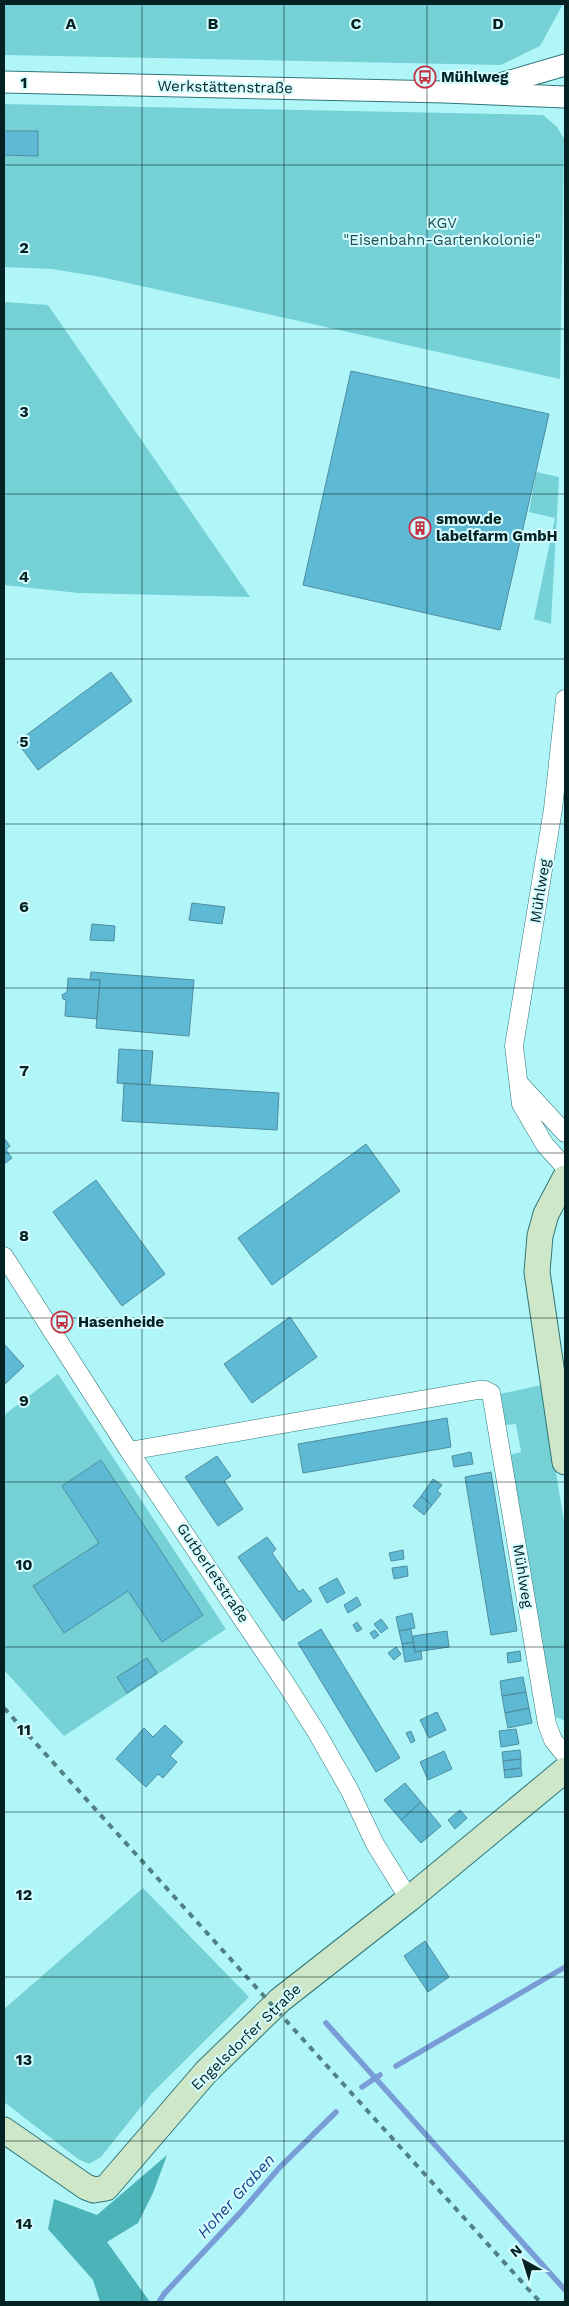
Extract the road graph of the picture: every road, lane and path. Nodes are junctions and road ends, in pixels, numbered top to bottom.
1 (565, 65) edge
2 (4, 82) edge
3 (445, 92) junction
4 (565, 97) edge
5 (565, 698) edge
6 (519, 1083) junction
7 (565, 1133) edge
8 (565, 1167) edge
9 (565, 1178) edge
10 (4, 1256) edge
11 (130, 1451) junction
12 (565, 1462) edge
13 (565, 1755) edge
14 (565, 1770) edge
15 (409, 1899) junction
16 (4, 2130) edge

1 - 3 street, Werkstättenstraße
2 - 3 street, Werkstättenstraße
3 - 4 street, Werkstättenstraße
5 - 6 street, Mühlweg
6 - 7 street
6 - 8 street, Mühlweg
9 - 12 main road
10 - 11 street, Gutberletstraße
11 - 13 street, Mühlweg
11 - 15 street, Gutberletstraße
14 - 15 main road, Engelsdorfer Straße
15 - 16 main road, Engelsdorfer Straße

